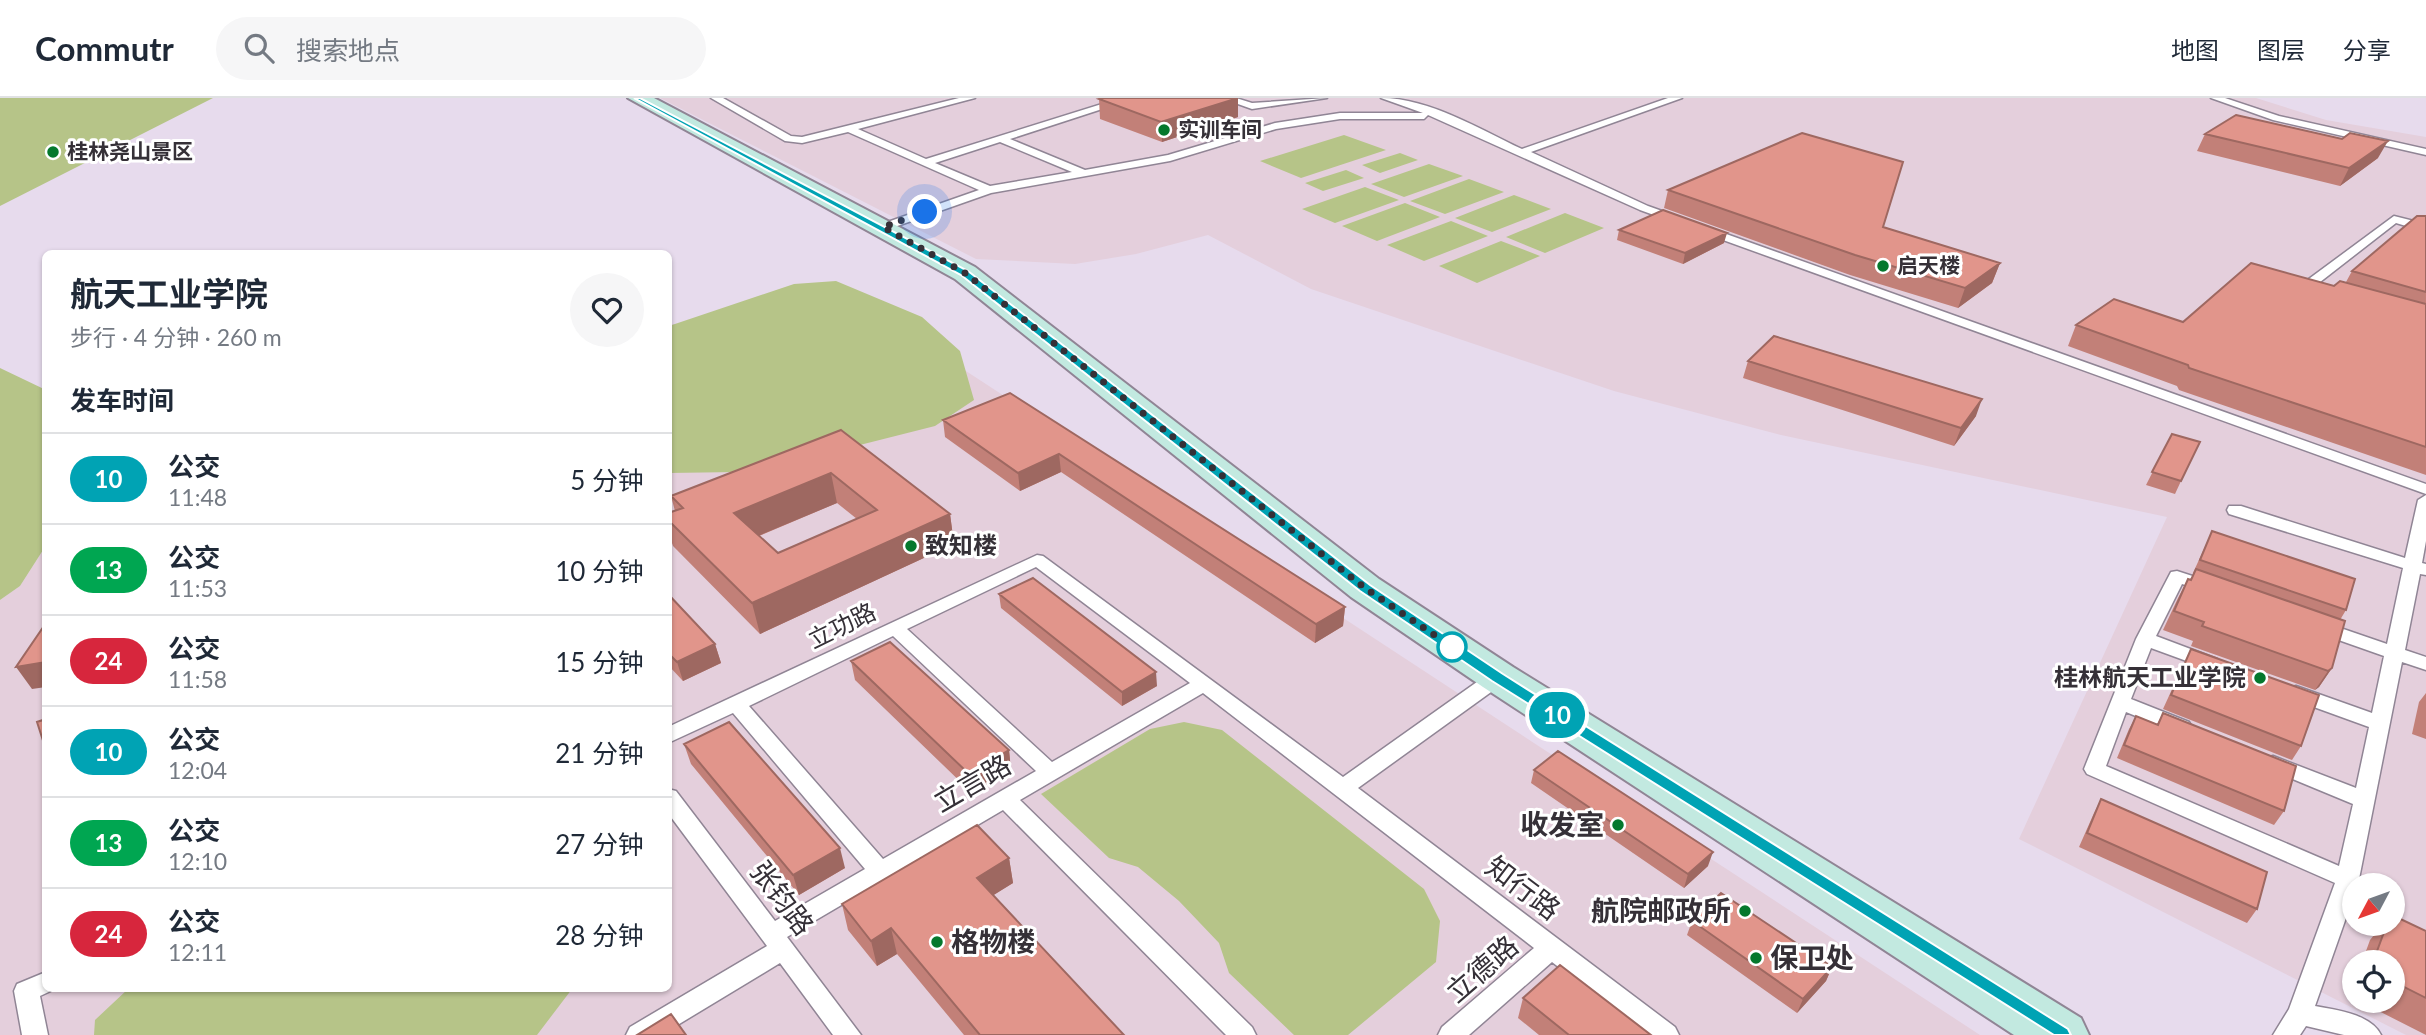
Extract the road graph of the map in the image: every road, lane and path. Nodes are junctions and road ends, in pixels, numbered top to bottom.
1 (640, 98) edge
2 (716, 98) edge
3 (970, 98) edge
4 (1131, 98) edge
5 (1226, 98) edge
6 (1322, 98) edge
7 (1387, 98) edge
8 (1676, 98) edge
9 (2216, 98) edge
10 (1442, 116) junction
11 (850, 129) junction
12 (1002, 139) junction
13 (1522, 152) junction
14 (2426, 152) edge
15 (926, 162) junction
16 (1083, 173) junction
17 (989, 190) junction
18 (883, 227) junction
19 (2426, 228) edge
20 (2332, 295) edge
21 (2426, 489) edge
22 (2426, 500) edge
23 (2235, 509) dead end
24 (1037, 560) joint
25 (2419, 568) edge
26 (2229, 594) edge
27 (2305, 621) edge
28 (895, 628) junction
29 (2145, 639) junction
30 (2395, 653) junction
31 (2426, 664) edge
32 (2223, 667) edge
33 (1497, 677) junction
34 (1202, 685) junction
35 (2276, 686) edge
36 (2120, 702) junction
37 (736, 704) junction
38 (2380, 723) junction
39 (2197, 733) edge
40 (672, 734) edge
41 (2249, 754) edge
42 (1050, 772) junction
43 (1342, 788) junction
44 (1005, 799) junction
45 (2364, 800) junction
46 (672, 802) edge
47 (880, 871) junction
48 (2352, 873) edge
49 (2342, 891) edge
50 (2342, 908) edge
51 (777, 942) junction
52 (1552, 947) junction
53 (42, 984) edge
54 (2293, 1025) edge
55 (35, 1035) edge
56 (639, 1035) edge
57 (848, 1035) edge
58 (1243, 1035) edge
59 (1451, 1035) edge
60 (1666, 1035) edge
61 (2061, 1035) edge
62 (2368, 1035) edge

1 - 18 main road
2 - 11 lane
3 - 11 lane
4 - 12 lane
5 - 6 lane
7 - 10 lane
8 - 13 lane
9 - 14 lane
10 - 13 lane
10 - 16 lane
11 - 15 lane
12 - 15 lane
12 - 16 lane
13 - 21 lane
15 - 17 lane
16 - 17 lane
17 - 18 lane
18 - 33 main road
19 - 20 lane
22 - 25 lane
23 - 25 lane
24 - 28 lane, 立功路
24 - 34 lane, 知行路
25 - 30 lane
26 - 29 lane
27 - 30 lane
28 - 37 lane, 立功路
28 - 42 lane
29 - 32 lane
29 - 36 lane
30 - 31 lane
30 - 38 lane
33 - 43 lane
33 - 61 main road
34 - 42 lane, 立言路
34 - 43 lane, 知行路
35 - 38 lane
36 - 39 lane
36 - 49 lane
37 - 40 lane, 立功路
37 - 47 lane
38 - 45 lane
41 - 45 lane
42 - 44 lane, 立言路
43 - 52 lane, 知行路
44 - 47 lane, 立言路
44 - 58 lane
45 - 48 lane
46 - 51 lane, 张钧路
47 - 51 lane, 立言路
50 - 54 lane
51 - 56 lane, 立言路
51 - 57 lane, 张钧路
52 - 59 lane, 立德路
52 - 60 lane, 知行路
53 - 55 lane
54 - 62 lane

